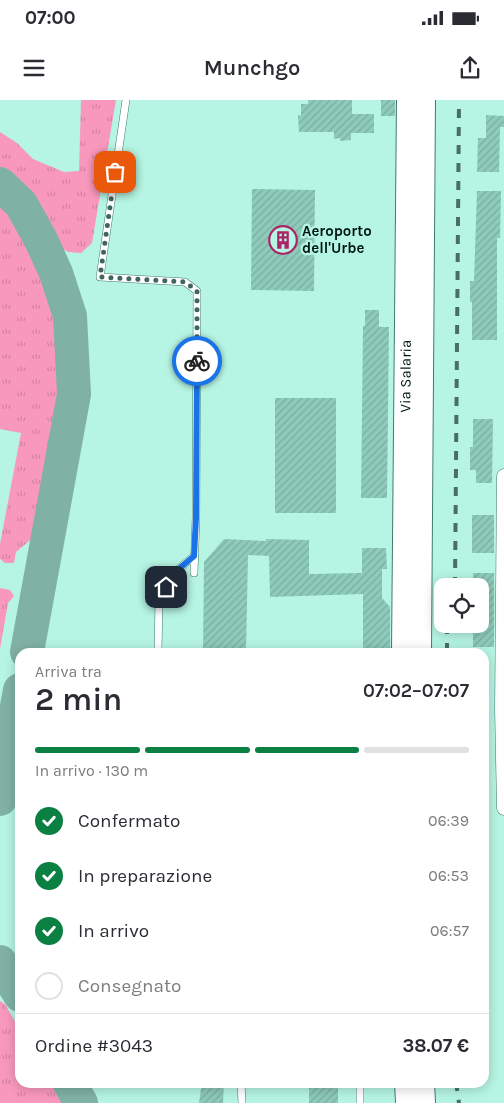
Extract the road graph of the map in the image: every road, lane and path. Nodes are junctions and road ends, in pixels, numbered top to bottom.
1 (126, 100) edge
2 (408, 100) edge
3 (424, 100) edge
4 (504, 476) edge
5 (503, 527) edge
6 (194, 556) junction
7 (194, 573) dead end
8 (158, 648) edge
9 (403, 648) edge
10 (420, 648) edge
11 (504, 808) edge
12 (241, 1088) edge
13 (360, 1088) edge
14 (406, 1088) edge
15 (423, 1088) edge
16 (242, 1103) edge
17 (360, 1103) edge
18 (407, 1103) edge
19 (424, 1103) edge

1 - 6 lane
2 - 9 main road, Via Salaria
3 - 10 main road, Via Salaria
4 - 5 street
5 - 11 street
6 - 7 lane
6 - 8 lane
12 - 16 lane
13 - 17 lane
14 - 18 main road
15 - 19 main road

